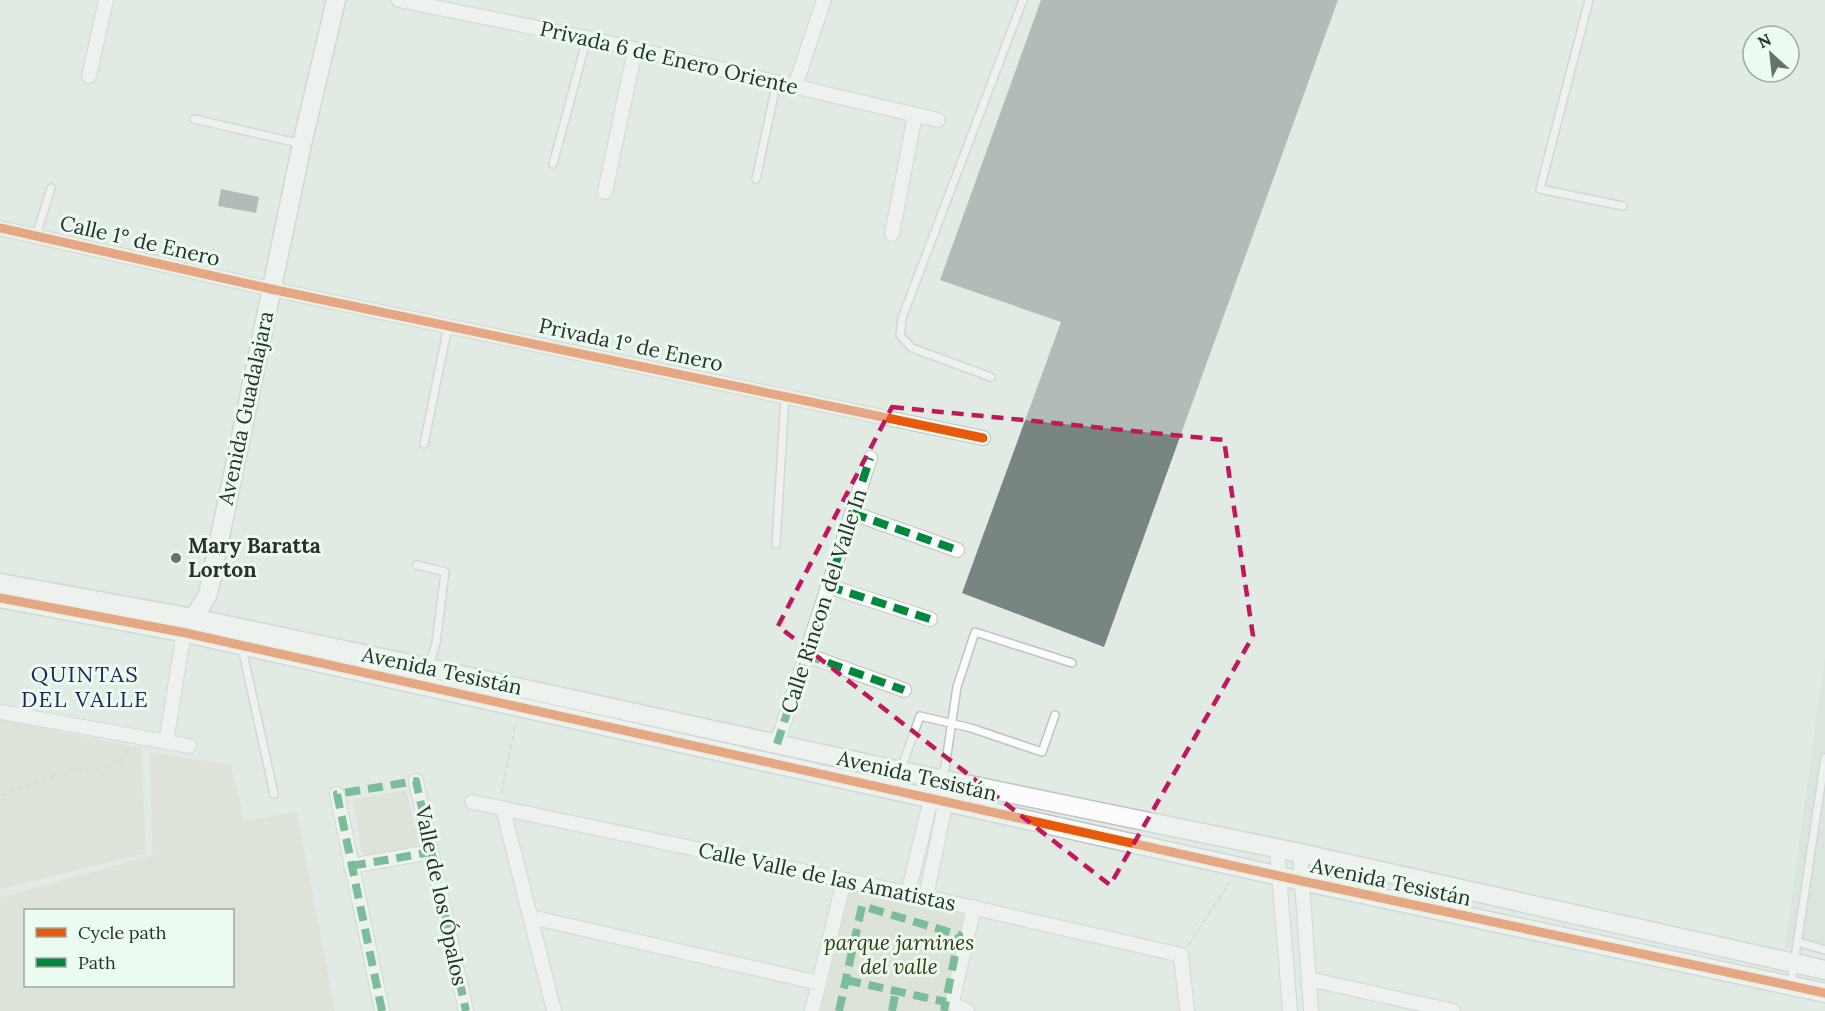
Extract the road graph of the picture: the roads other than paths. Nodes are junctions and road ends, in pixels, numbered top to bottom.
1 (106, 0) edge
2 (336, 0) edge
3 (399, 0) edge
4 (824, 0) edge
5 (1023, 0) edge
6 (1589, 0) edge
7 (586, 39) junction
8 (635, 50) junction
9 (89, 76) dead end
10 (777, 81) junction
11 (795, 86) junction
12 (915, 115) junction
13 (194, 119) dead end
14 (938, 120) dead end
15 (302, 144) junction
16 (553, 164) dead end
17 (756, 179) dead end
18 (51, 188) dead end
19 (605, 192) dead end
20 (1623, 206) dead end
21 (0, 228) edge
22 (892, 234) dead end
23 (36, 237) junction
24 (271, 289) junction
25 (448, 326) junction
26 (991, 377) dead end
27 (784, 396) junction
28 (982, 438) dead end
29 (424, 444) dead end
30 (870, 458) dead end
31 (852, 513) junction
32 (776, 544) dead end
33 (957, 550) dead end
34 (417, 565) dead end
35 (0, 583) edge
36 (828, 586) junction
37 (0, 598) edge
38 (930, 619) dead end
39 (190, 626) junction
40 (241, 645) junction
41 (806, 655) junction
42 (1072, 663) dead end
43 (429, 668) junction
44 (904, 690) dead end
45 (0, 712) edge
46 (1054, 715) dead end
47 (953, 723) junction
48 (166, 742) junction
49 (777, 744) junction
50 (189, 747) dead end
51 (1825, 758) edge
52 (901, 771) junction
53 (944, 776) junction
54 (416, 781) dead end
55 (274, 794) dead end
56 (337, 794) dead end
57 (939, 799) junction
58 (472, 802) dead end
59 (503, 809) junction
60 (1277, 849) junction
61 (431, 852) junction
62 (1300, 853) junction
63 (351, 866) junction
64 (1279, 876) junction
65 (844, 880) junction
66 (1302, 881) junction
67 (908, 893) junction
68 (926, 897) junction
69 (974, 907) junction
70 (531, 917) junction
71 (1798, 942) junction
72 (1825, 950) edge
73 (1795, 963) junction
74 (1825, 970) edge
75 (1309, 979) junction
76 (819, 983) junction
77 (1791, 986) junction
78 (1825, 993) edge
79 (1411, 1006) edge
80 (382, 1011) edge
81 (466, 1011) edge
82 (554, 1011) edge
83 (812, 1011) edge
84 (967, 1011) edge
85 (1186, 1011) edge
86 (1290, 1011) edge
87 (1311, 1011) edge
88 (1453, 1011) edge

1 - 9 street
2 - 15 street, Avenida Guadalajara
3 - 7 street, Privada 6 de Enero Oriente
4 - 11 street
5 - 26 lane
6 - 20 lane
7 - 8 street, Privada 6 de Enero Oriente
7 - 16 lane
8 - 10 street, Privada 6 de Enero Oriente
8 - 19 street
10 - 11 street, Privada 6 de Enero Oriente
10 - 17 lane
11 - 12 street, Privada 6 de Enero Oriente
12 - 14 street, Privada 6 de Enero Oriente
12 - 22 street
13 - 15 lane
15 - 24 street, Avenida Guadalajara
18 - 23 lane
21 - 23 street, Calle 1° de Enero
23 - 24 street, Calle 1° de Enero
24 - 25 street, Privada 1° de Enero
24 - 39 street, Avenida Guadalajara
25 - 27 street, Privada 1° de Enero
25 - 29 lane
27 - 28 street, Privada 1° de Enero
27 - 32 lane
30 - 31 street, Calle Rincon del Valle In
31 - 33 street
31 - 36 street, Calle Rincon del Valle In
34 - 43 lane
35 - 39 street, Avenida Tesistán
36 - 38 street
36 - 41 street, Calle Rincon del Valle In
37 - 39 street, Avenida Tesistán
39 - 40 street, Avenida Tesistán
39 - 43 street, Avenida Tesistán
39 - 48 street, Avenida Guadalajara
40 - 55 lane
40 - 57 street, Avenida Tesistán
41 - 44 street
41 - 49 street, Calle Rincon del Valle In
42 - 47 lane
43 - 49 street, Avenida Tesistán
45 - 48 street
46 - 47 lane
47 - 52 lane
47 - 53 lane
48 - 50 street
49 - 52 street, Avenida Tesistán
51 - 71 lane
52 - 53 street, Avenida Tesistán
53 - 57 street
53 - 60 street, Avenida Tesistán
54 - 61 street, Valle de los Ópalos
56 - 63 street
57 - 64 street, Avenida Tesistán
57 - 67 street
57 - 68 street
58 - 59 street, Calle Valle de las Amatistas
59 - 65 street, Calle Valle de las Amatistas
59 - 70 street
60 - 62 street, Avenida Tesistán
60 - 64 street
61 - 63 street
61 - 81 street, Valle de los Ópalos
62 - 66 street
62 - 73 street, Avenida Tesistán
63 - 80 street
64 - 66 street, Avenida Tesistán
64 - 86 street
65 - 67 street, Calle Valle de las Amatistas
65 - 76 street
66 - 75 street
66 - 77 street, Avenida Tesistán
67 - 68 street, Calle Valle de las Amatistas
68 - 69 street, Calle Valle de las Amatistas
69 - 84 street
69 - 85 street, Calle Valle de las Amatistas
70 - 76 street
70 - 82 street
71 - 72 lane
71 - 73 lane
73 - 74 street, Avenida Tesistán
73 - 77 lane
75 - 79 street
75 - 87 street
76 - 83 street
77 - 78 street, Avenida Tesistán
79 - 88 street

